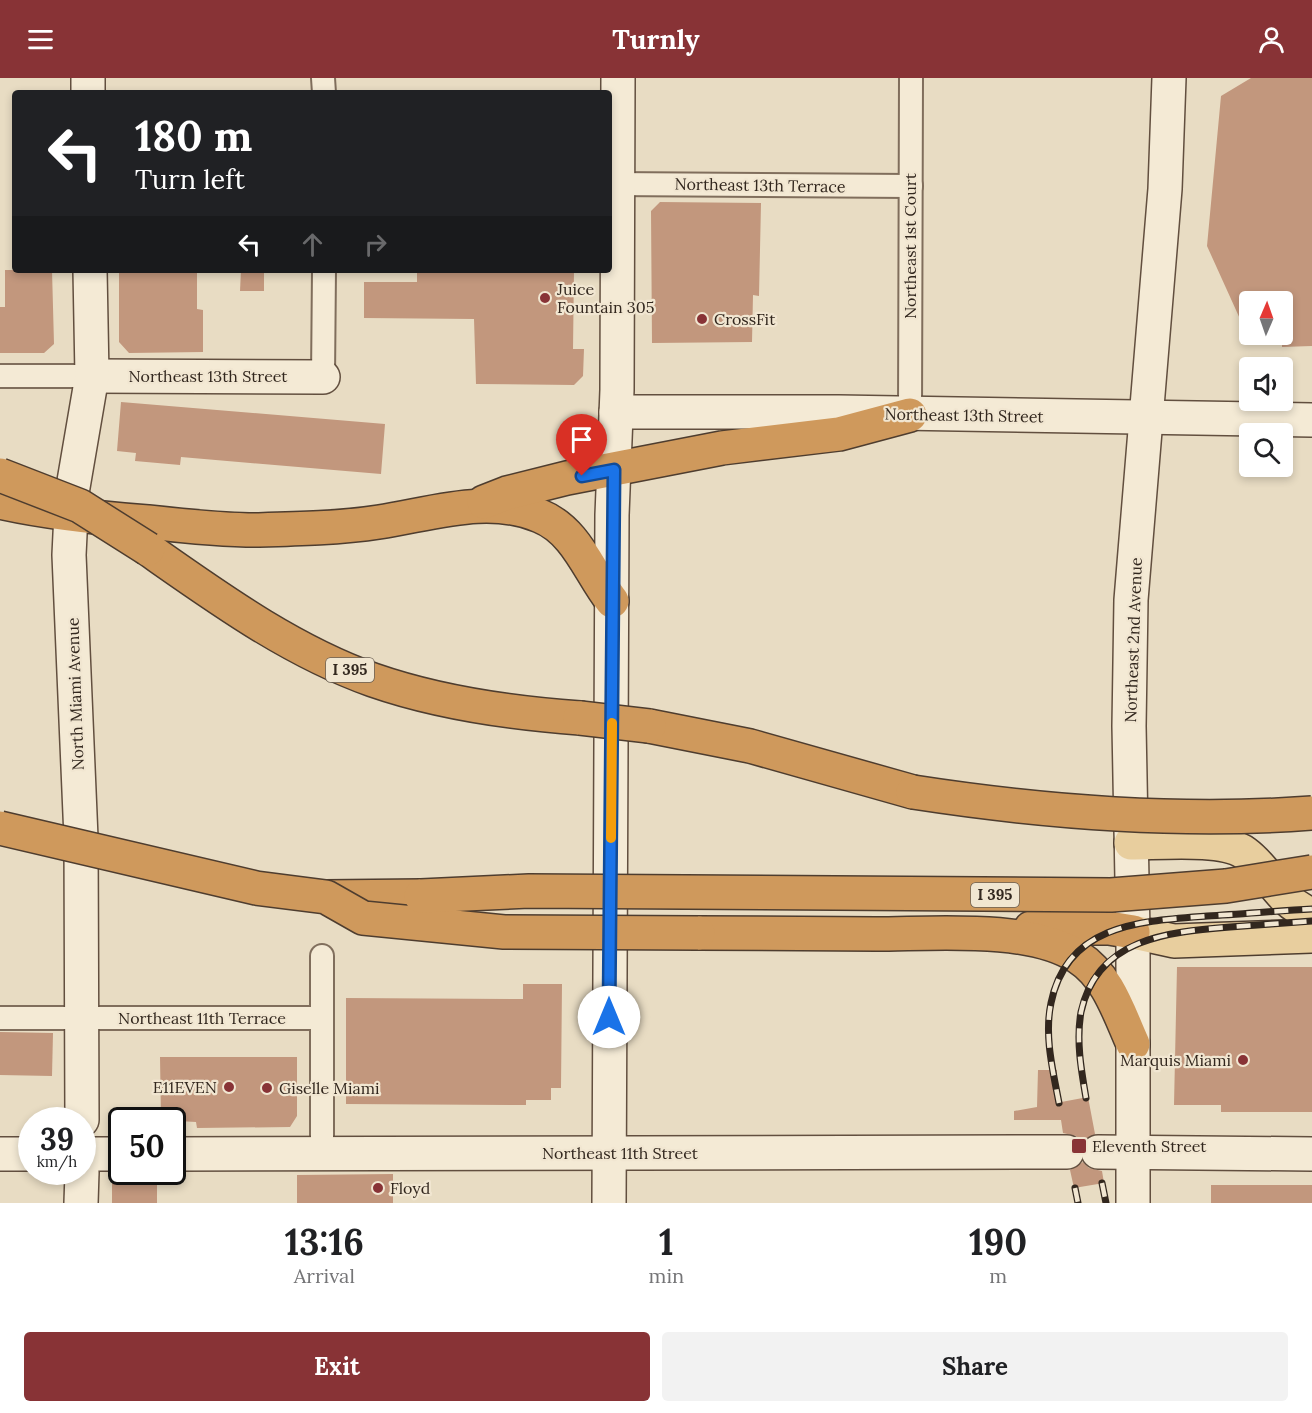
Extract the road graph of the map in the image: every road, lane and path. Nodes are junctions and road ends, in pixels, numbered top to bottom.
1 (618, 78) edge
2 (910, 78) edge
3 (1169, 78) edge
4 (613, 184) edge
5 (910, 186) junction
6 (90, 273) edge
7 (324, 273) edge
8 (0, 376) edge
9 (92, 376) junction
10 (323, 376) joint
11 (616, 412) junction
12 (910, 415) junction
13 (1147, 418) junction
14 (1312, 420) edge
15 (614, 470) junction
16 (0, 475) edge
17 (0, 502) edge
18 (478, 505) junction
19 (70, 515) junction
20 (612, 601) junction
21 (1312, 813) edge
22 (0, 828) edge
23 (1131, 843) junction
24 (1312, 872) edge
25 (326, 897) junction
26 (1312, 915) edge
27 (1133, 932) junction
28 (985, 934) junction
29 (1312, 936) edge
30 (322, 956) dead end
31 (0, 1018) edge
32 (81, 1018) junction
33 (322, 1018) junction
34 (1133, 1044) junction
35 (82, 1107) edge
36 (1133, 1152) junction
37 (609, 1153) junction
38 (0, 1154) edge
39 (18, 1154) edge
40 (186, 1154) edge
41 (1312, 1154) edge
42 (322, 1155) junction
43 (81, 1185) edge
44 (81, 1203) edge
45 (609, 1203) edge
46 (1133, 1203) edge

1 - 4 main road
2 - 5 street, Northeast 1st Court
3 - 13 main road, Northeast 2nd Avenue
4 - 5 street, Northeast 13th Terrace
4 - 11 main road
5 - 12 street, Northeast 1st Court
6 - 9 main road, North Miami Avenue
7 - 10 street
8 - 9 street
9 - 10 main road, Northeast 13th Street
9 - 19 main road, North Miami Avenue
11 - 12 main road, Northeast 13th Street
11 - 15 main road
12 - 13 main road, Northeast 13th Street
12 - 15 highway
13 - 14 main road, Northeast 13th Street
13 - 23 main road, Northeast 2nd Avenue
15 - 18 highway
15 - 20 main road
16 - 21 highway, I 395, bridge
17 - 19 highway
18 - 19 highway
18 - 20 highway
19 - 32 main road, North Miami Avenue
20 - 37 main road
22 - 25 highway, I 395, bridge
23 - 26 main road
23 - 27 main road, Northeast 2nd Avenue
24 - 25 highway, I 395, bridge
25 - 28 highway, bridge
27 - 28 highway
27 - 29 main road
27 - 34 main road, Northeast 2nd Avenue
28 - 34 highway
30 - 33 street
31 - 32 street, Northeast 11th Terrace
32 - 33 street, Northeast 11th Terrace
32 - 35 main road, North Miami Avenue
33 - 42 street
34 - 36 main road, Northeast 2nd Avenue
36 - 37 main road, Northeast 11th Street
36 - 41 main road, Northeast 11th Street
36 - 46 main road, Northeast 2nd Avenue
37 - 42 main road, Northeast 11th Street
37 - 45 main road
38 - 39 main road
40 - 42 main road, Northeast 11th Street
43 - 44 main road

